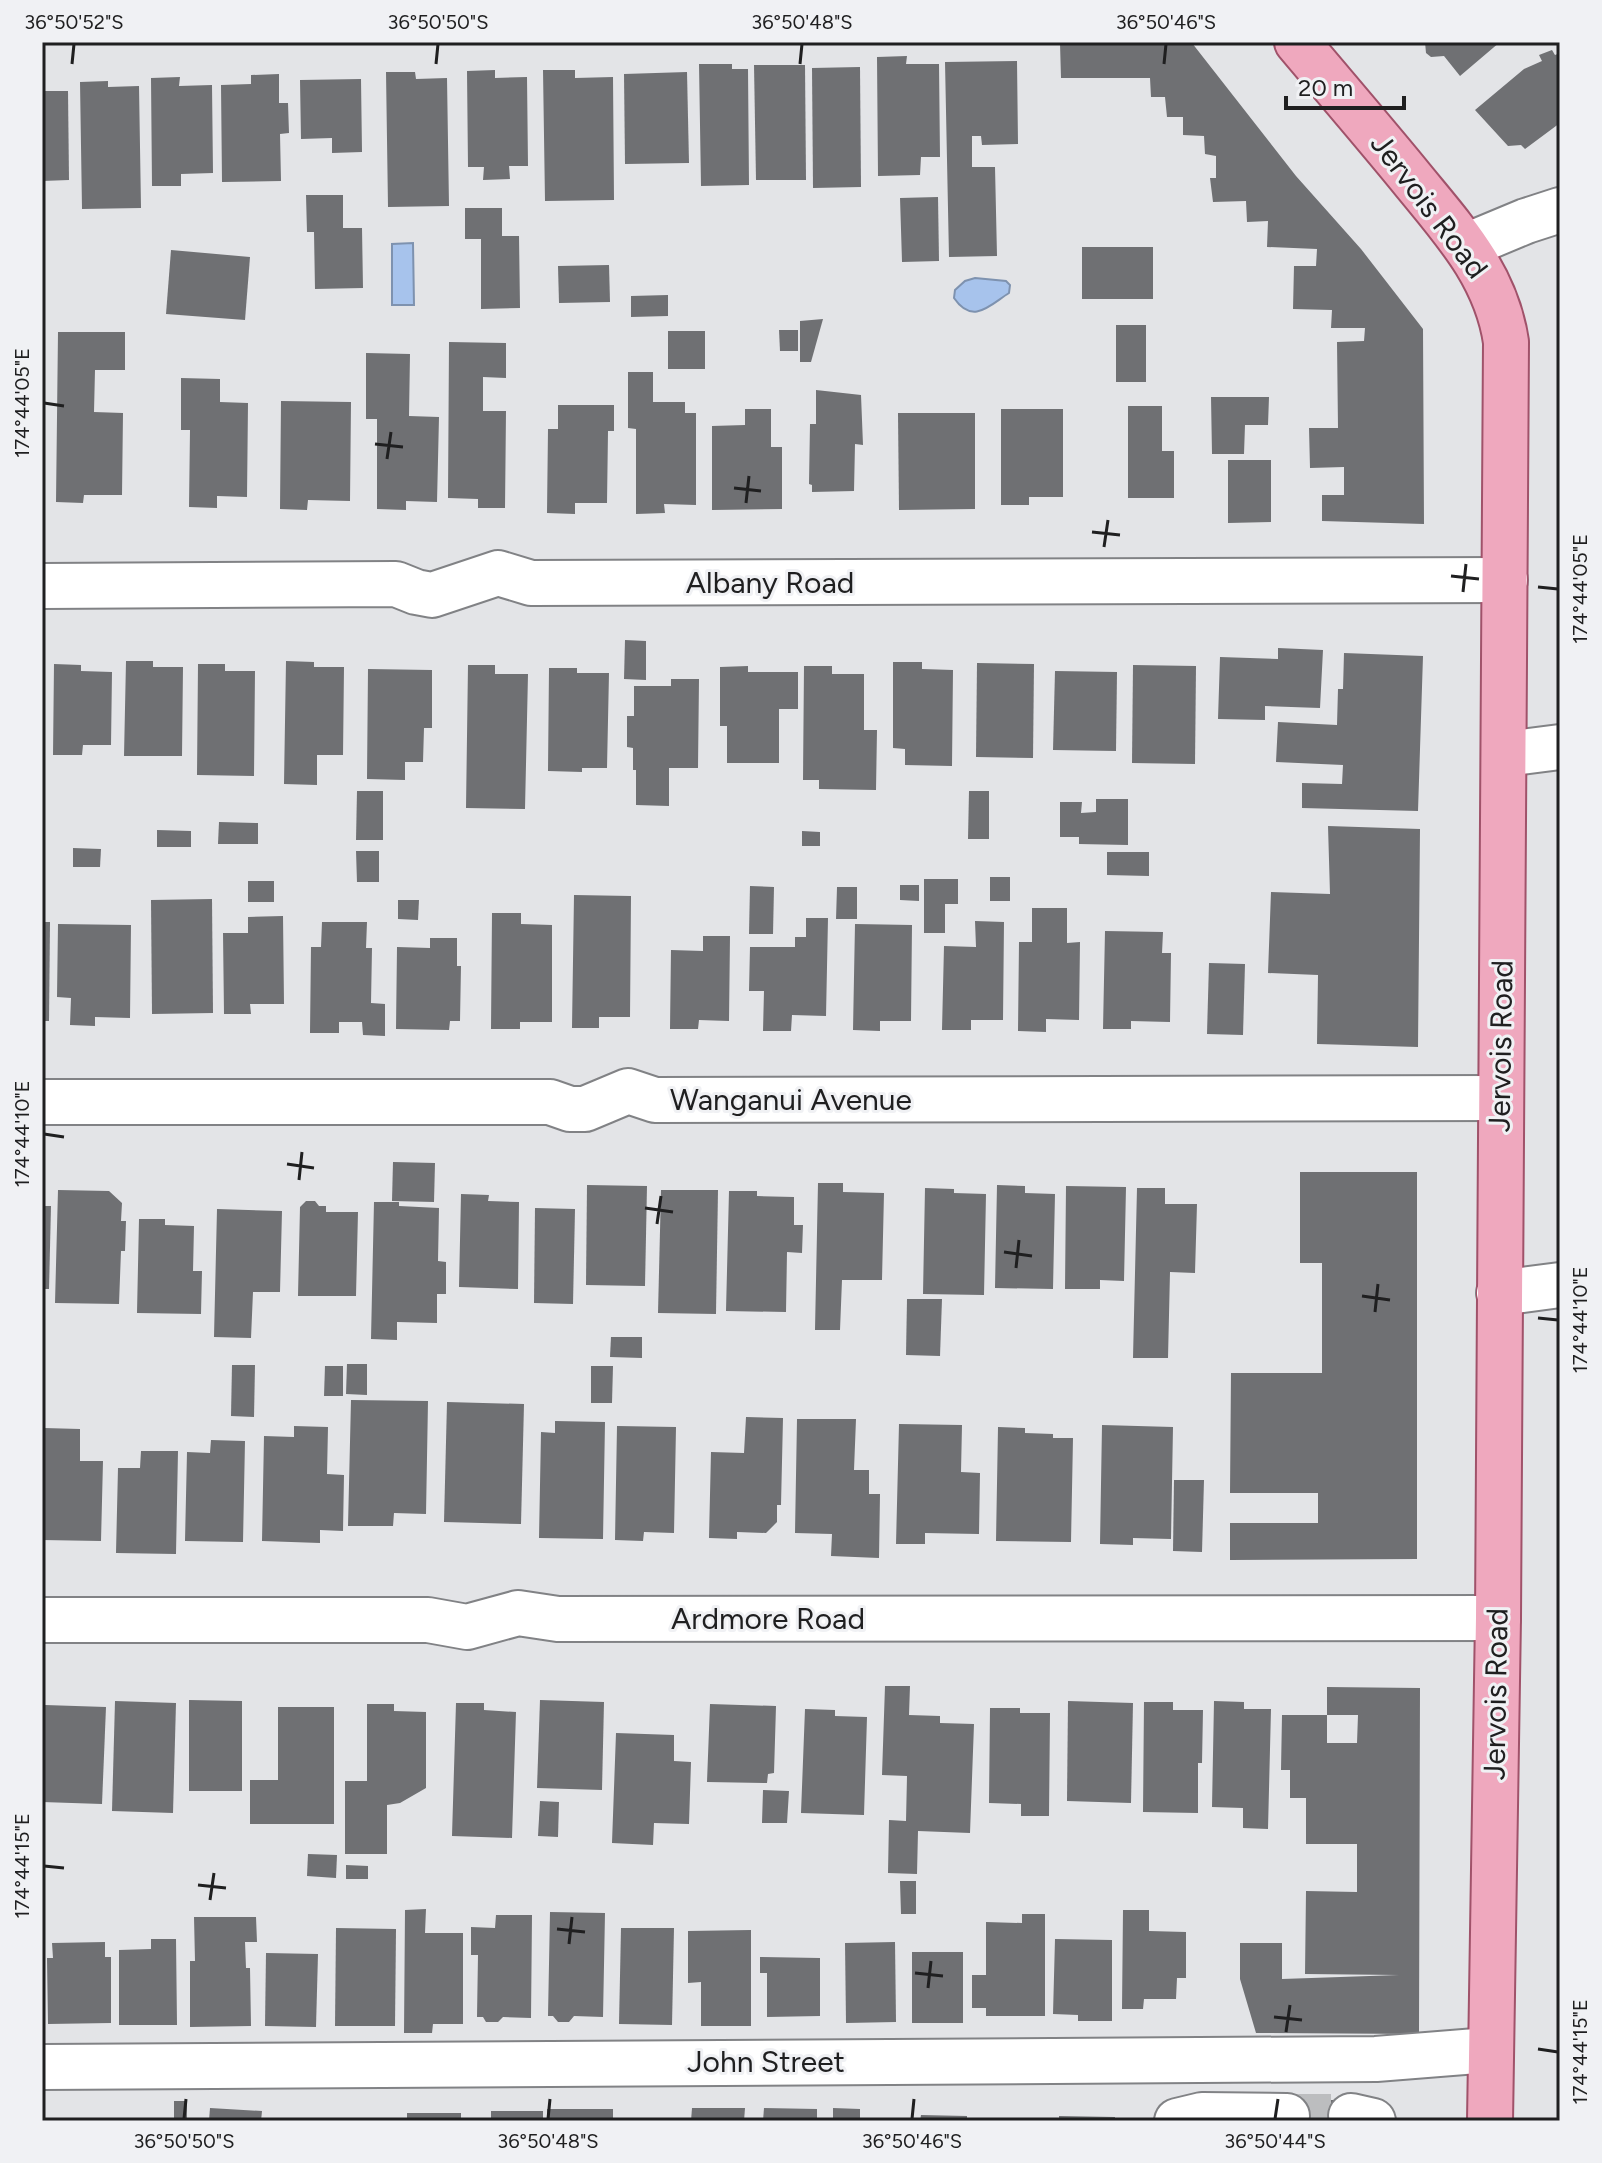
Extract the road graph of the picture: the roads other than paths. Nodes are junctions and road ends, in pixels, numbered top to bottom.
1 (1297, 42) edge
2 (1560, 210) edge
3 (1466, 246) junction
4 (1505, 580) junction
5 (42, 586) edge
6 (1560, 747) edge
7 (1505, 754) junction
8 (1500, 1098) junction
9 (42, 1102) edge
10 (1560, 1285) edge
11 (1499, 1293) junction
12 (1498, 1618) junction
13 (42, 1620) edge
14 (1489, 2050) junction
15 (42, 2067) edge
16 (1287, 2116) dead end
17 (1484, 2118) edge
18 (1177, 2121) edge

1 - 3 main road, Jervois Road
2 - 3 street
3 - 4 main road, Jervois Road
4 - 5 street, Albany Road
4 - 7 main road, Jervois Road
6 - 7 street
7 - 8 main road, Jervois Road
8 - 9 street, Wanganui Avenue
8 - 11 main road, Jervois Road
10 - 11 street
11 - 12 main road, Jervois Road
12 - 13 street, Ardmore Road
12 - 14 main road, Jervois Road
14 - 15 street, John Street
14 - 17 main road, Jervois Road
16 - 18 street

